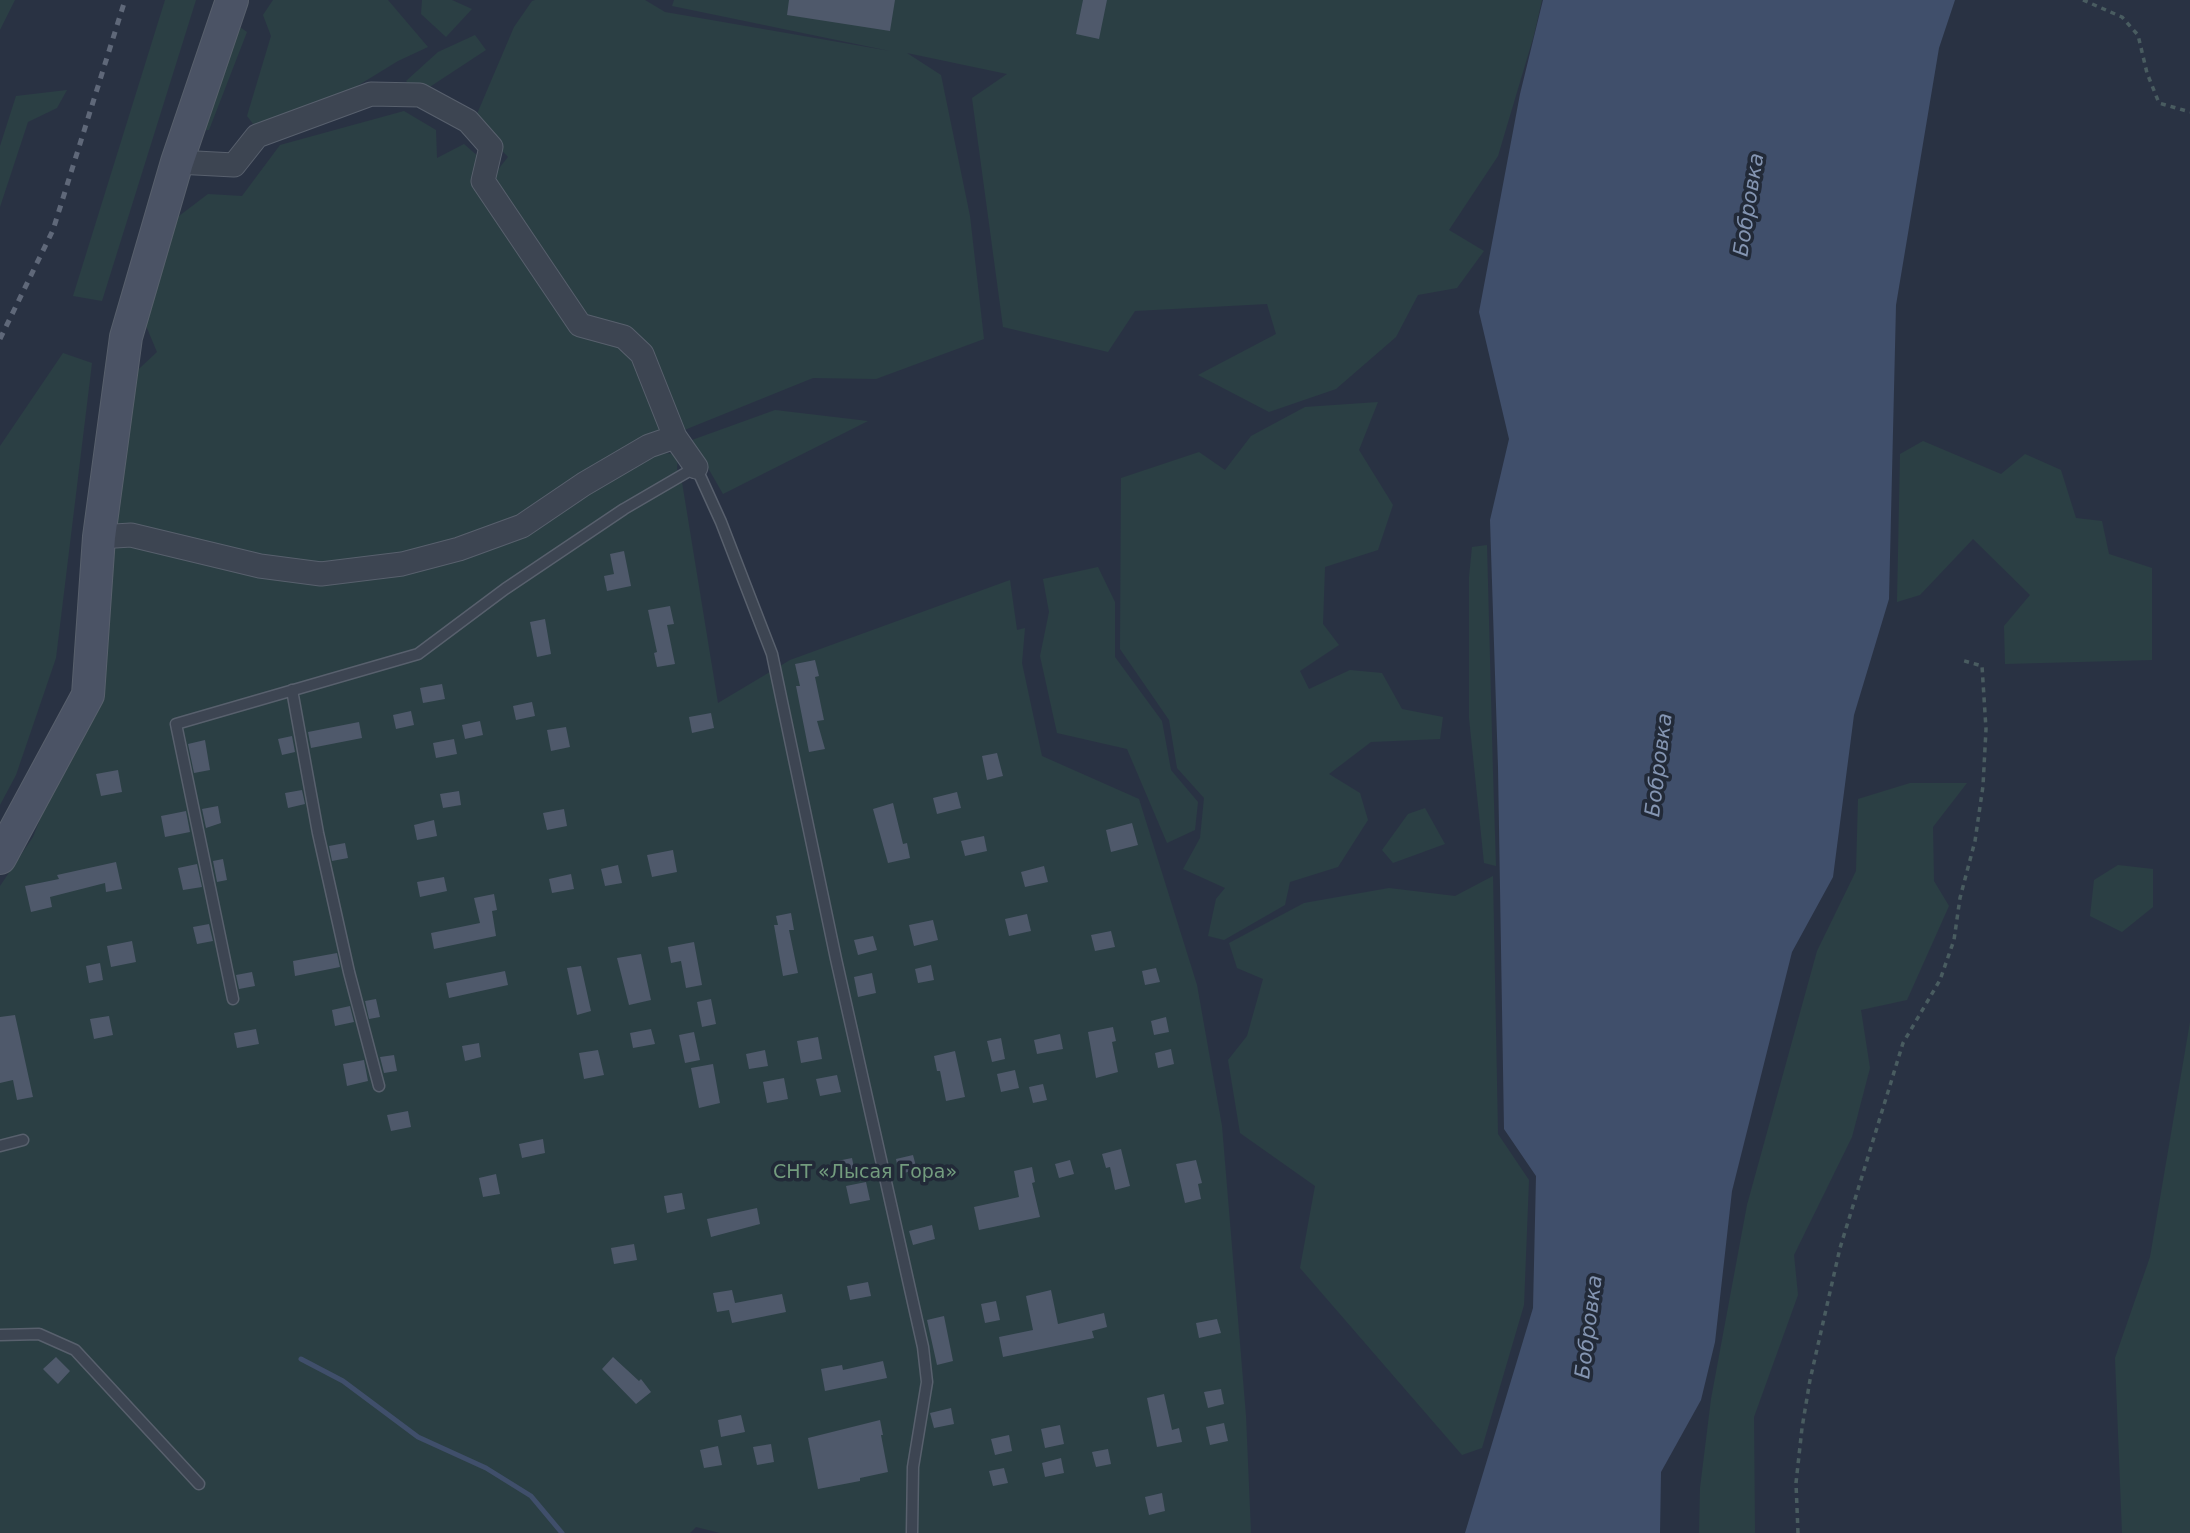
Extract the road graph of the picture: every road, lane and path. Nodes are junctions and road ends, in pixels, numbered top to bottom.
1 (232, 0) edge
2 (2083, 0) edge
3 (2190, 112) edge
4 (177, 162) junction
5 (675, 437) junction
6 (696, 467) junction
7 (99, 537) junction
8 (1961, 660) dead end
9 (292, 690) junction
10 (0, 858) edge
11 (233, 999) dead end
12 (379, 1086) dead end
13 (23, 1140) dead end
14 (0, 1146) edge
15 (0, 1335) edge
16 (199, 1484) dead end
17 (912, 1533) edge
18 (1798, 1533) edge

1 - 4 main road
2 - 3 path
4 - 5 street
4 - 7 main road
5 - 6 street
5 - 7 street
6 - 9 lane
6 - 17 lane
7 - 10 main road
8 - 18 path
9 - 11 lane
9 - 12 lane
13 - 14 lane
15 - 16 lane

